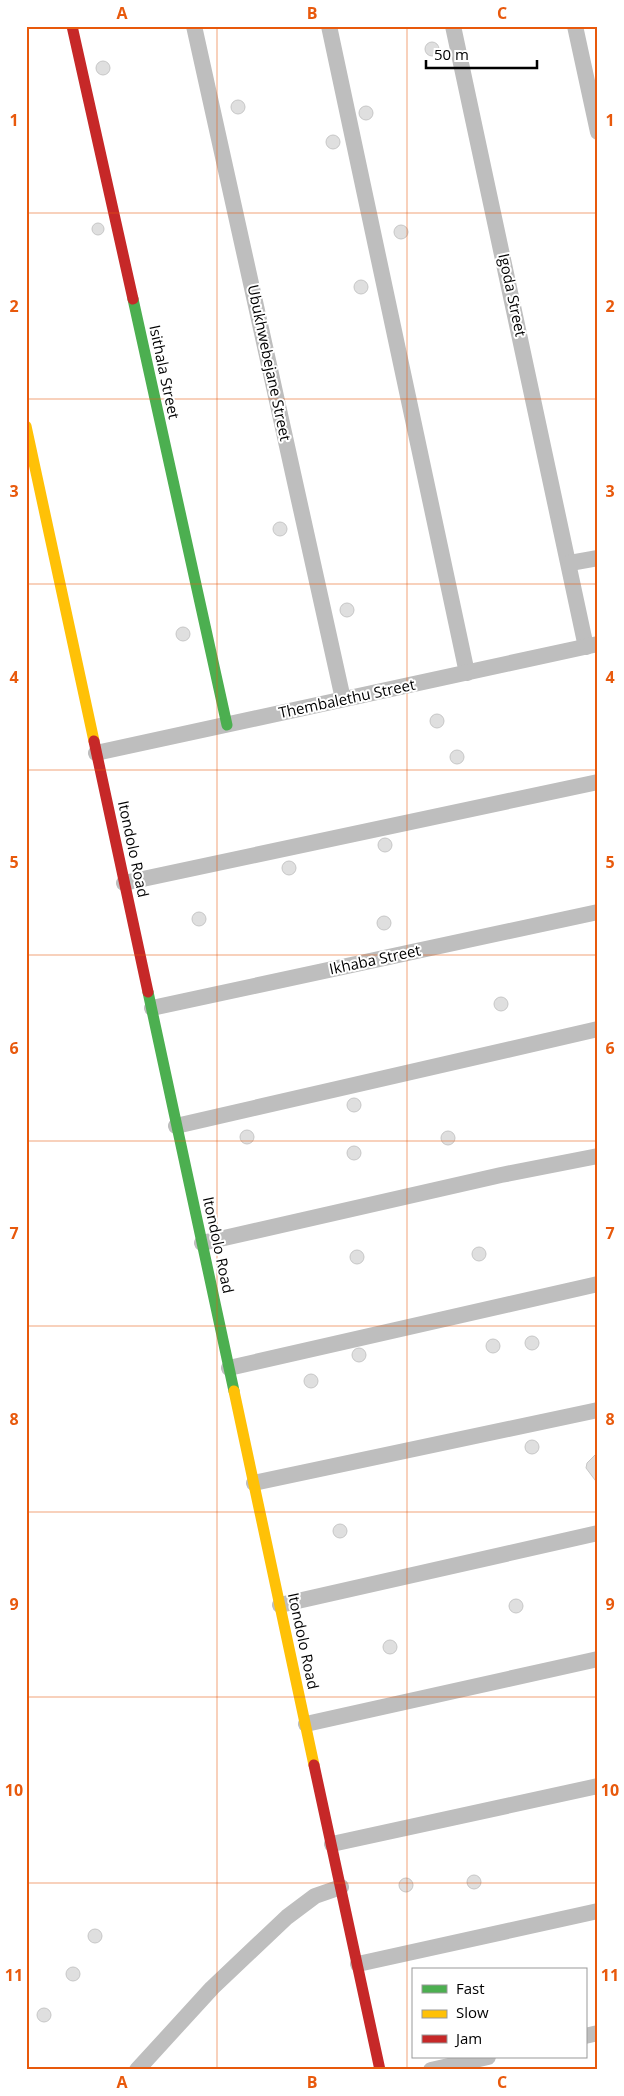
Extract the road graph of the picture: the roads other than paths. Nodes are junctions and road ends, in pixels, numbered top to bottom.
1 (72, 26) edge
2 (194, 26) edge
3 (328, 26) edge
4 (453, 26) edge
5 (575, 26) edge
6 (598, 132) edge
7 (26, 426) edge
8 (598, 558) edge
9 (570, 563) junction
10 (592, 646) edge
11 (467, 673) junction
12 (343, 700) junction
13 (227, 725) junction
14 (96, 753) junction
15 (598, 782) edge
16 (124, 882) junction
17 (598, 912) edge
18 (152, 1008) junction
19 (598, 1029) edge
20 (176, 1126) junction
21 (598, 1156) edge
22 (202, 1242) junction
23 (598, 1284) edge
24 (229, 1368) junction
25 (598, 1410) edge
26 (254, 1483) junction
27 (598, 1533) edge
28 (280, 1605) junction
29 (598, 1659) edge
30 (306, 1724) junction
31 (598, 1786) edge
32 (332, 1844) junction
33 (341, 1887) junction
34 (598, 1911) edge
35 (358, 1964) junction
36 (484, 2058) edge
37 (137, 2070) edge
38 (380, 2070) edge
39 (431, 2070) edge

1 - 13 street, Isithala Street
2 - 12 street, Ubukhwebejane Street
3 - 11 street
4 - 9 street, Igoda Street
5 - 6 street
7 - 14 street, Itondolo Road
8 - 9 street
9 - 10 street, Igoda Street
10 - 11 street, Thembalethu Street
11 - 12 street, Thembalethu Street
12 - 13 street, Thembalethu Street
13 - 14 street, Thembalethu Street
14 - 16 street, Itondolo Road
15 - 16 street
16 - 18 street, Itondolo Road
17 - 18 street, Ikhaba Street
18 - 20 street, Itondolo Road
19 - 20 street
20 - 22 street, Itondolo Road
21 - 22 street
22 - 24 street, Itondolo Road
23 - 24 street
24 - 26 street, Itondolo Road
25 - 26 street
26 - 28 street, Itondolo Road
27 - 28 street
28 - 30 street, Itondolo Road
29 - 30 street
30 - 32 street, Itondolo Road
31 - 32 street
32 - 33 street, Itondolo Road
33 - 35 street, Itondolo Road
33 - 37 street
34 - 35 street
35 - 38 street, Itondolo Road
36 - 39 street

